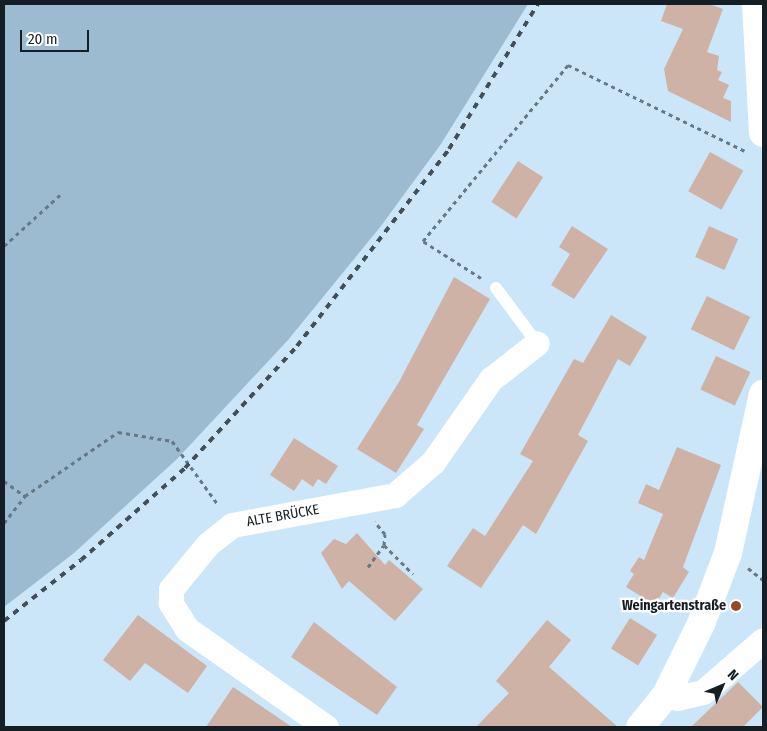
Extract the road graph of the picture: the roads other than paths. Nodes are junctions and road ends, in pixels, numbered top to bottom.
1 (756, 4) edge
2 (759, 145) edge
3 (496, 288) road end
4 (537, 343) joint
5 (763, 394) edge
6 (763, 640) edge
7 (666, 694) junction
8 (326, 727) edge
9 (640, 727) edge

1 - 2 street
3 - 4 lane
4 - 8 street, ALTE BRÜCKE
5 - 7 street
6 - 7 street
7 - 9 street

